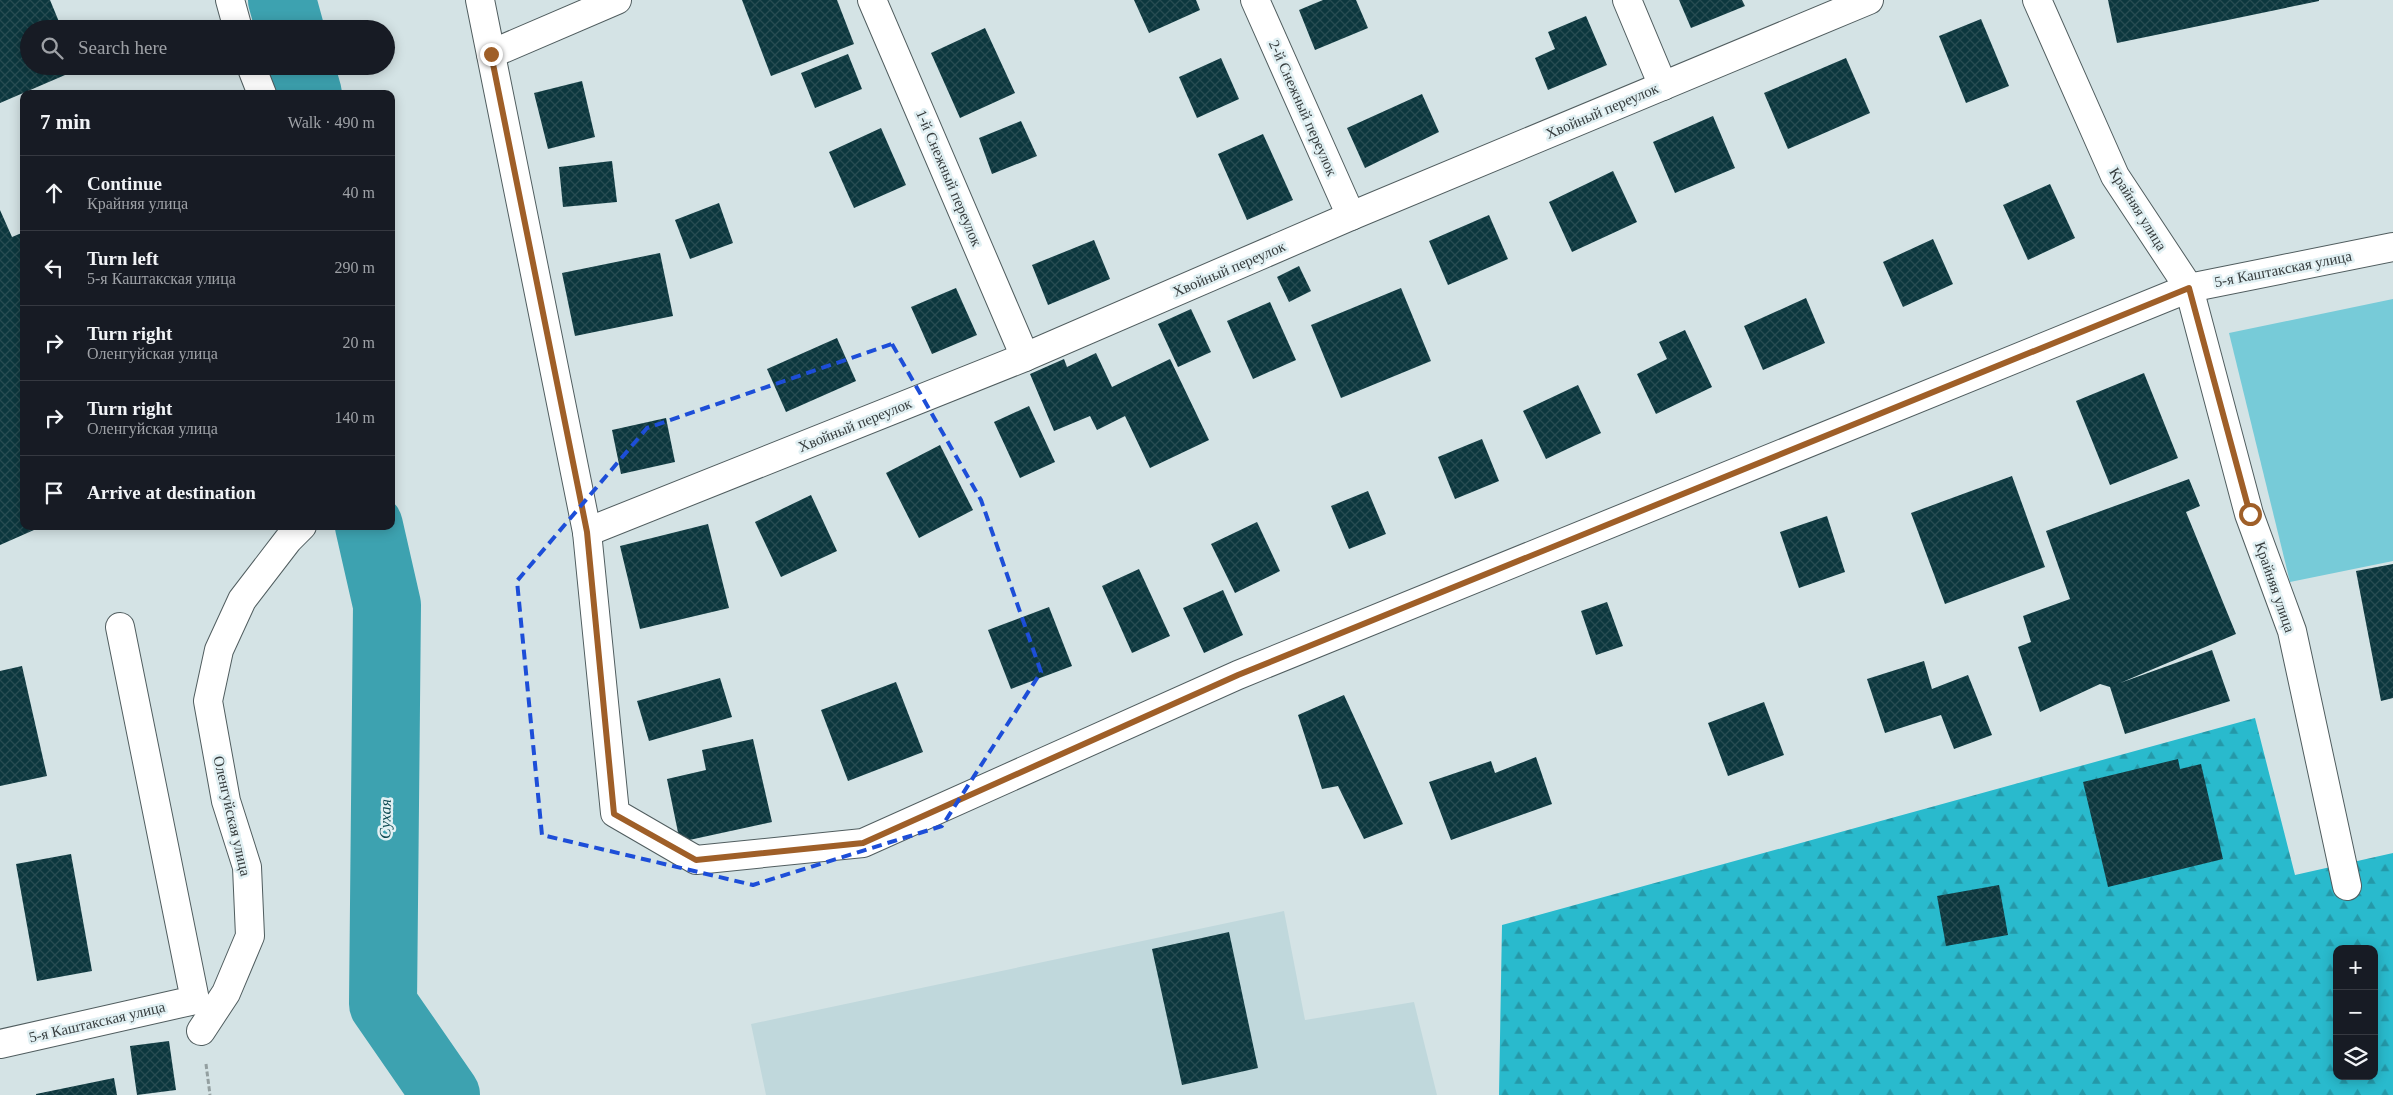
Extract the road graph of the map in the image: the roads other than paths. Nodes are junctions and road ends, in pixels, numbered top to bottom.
1 (230, 0) edge
2 (480, 0) edge
3 (617, 0) edge
4 (872, 0) edge
5 (1255, 0) edge
6 (1627, 0) edge
7 (1869, 0) edge
8 (2037, 0) edge
9 (236, 20) edge
10 (491, 54) junction
11 (254, 75) edge
12 (1663, 86) junction
13 (260, 90) edge
14 (1351, 216) junction
15 (2393, 247) edge
16 (2189, 288) junction
17 (1025, 357) junction
18 (298, 530) edge
19 (587, 532) junction
20 (120, 627) dead end
21 (2346, 886) dead end
22 (202, 1031) dead end
23 (0, 1044) edge

1 - 9 street
2 - 10 street
3 - 10 street
4 - 17 street, 1-й Снежный переулок
5 - 14 street, 2-й Снежный переулок
6 - 12 street
7 - 12 street, Хвойный переулок
8 - 16 street, Крайняя улица
10 - 19 street
11 - 13 street
12 - 14 street, Хвойный переулок
14 - 17 street, Хвойный переулок
15 - 16 street, 5-я Каштакская улица
16 - 19 street, 5-я Каштакская улица
16 - 21 street, Крайняя улица
17 - 19 street, Хвойный переулок
18 - 22 street, Оленгуйская улица
20 - 23 street, 5-я Каштакская улица

